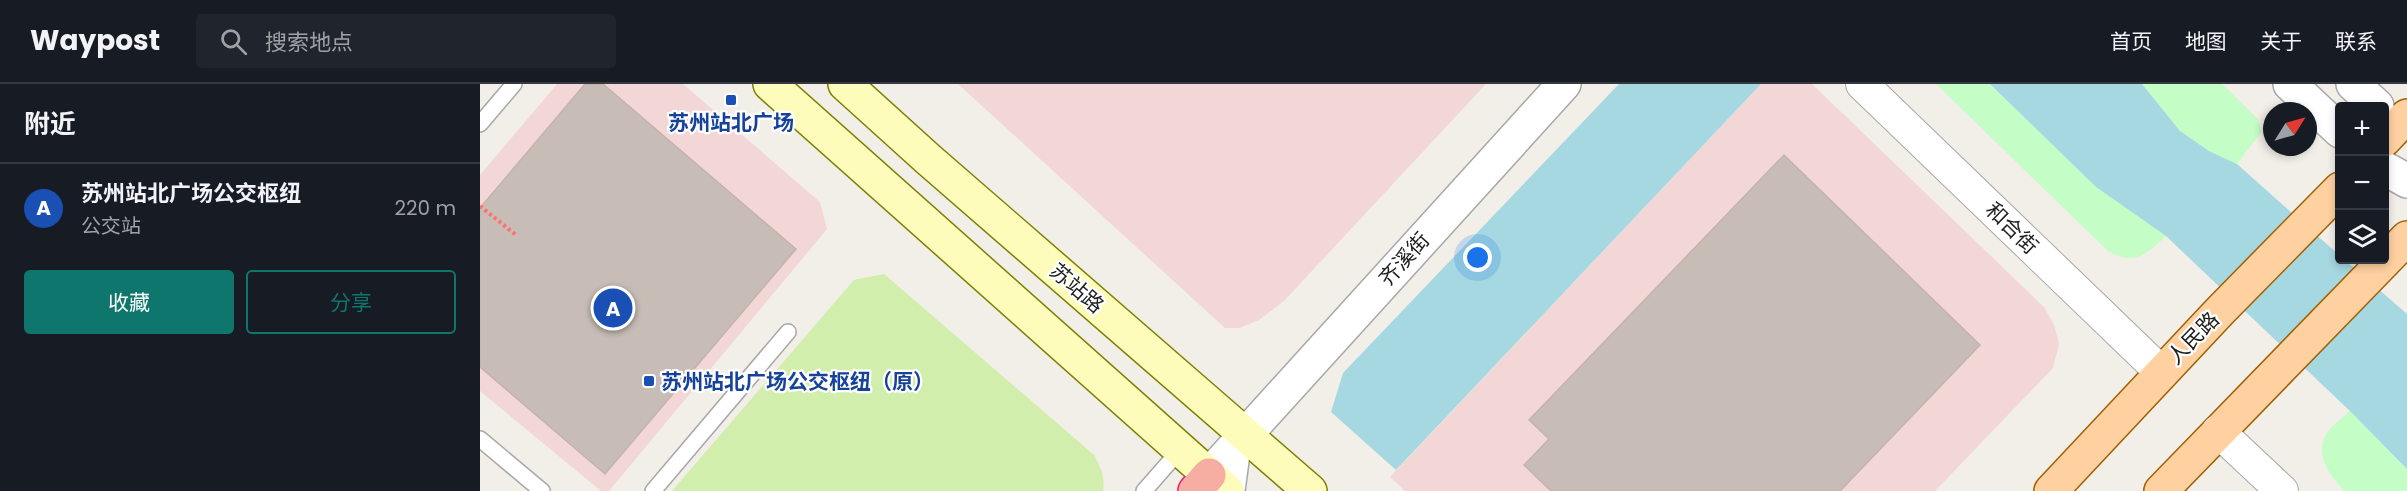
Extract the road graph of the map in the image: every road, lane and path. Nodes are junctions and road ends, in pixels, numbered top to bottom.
1 (514, 84) edge
2 (770, 84) edge
3 (845, 84) edge
4 (1564, 84) edge
5 (1862, 84) edge
6 (2290, 84) edge
7 (2353, 84) edge
8 (2393, 123) edge
9 (480, 124) edge
10 (2335, 126) edge
11 (2389, 170) edge
12 (2407, 181) edge
13 (2329, 200) edge
14 (480, 206) edge
15 (516, 235) dead end
16 (2407, 238) edge
17 (788, 332) dead end
18 (2161, 372) junction
19 (2218, 431) junction
20 (1244, 434) junction
21 (480, 439) edge
22 (1180, 450) junction
23 (1210, 486) edge
24 (542, 491) edge
25 (653, 491) edge
26 (1144, 491) edge
27 (1237, 491) edge
28 (1310, 491) edge
29 (2051, 491) edge
30 (2161, 491) edge
31 (2282, 491) edge

1 - 9 lane
2 - 22 main road
3 - 20 main road, 苏站路
4 - 20 street, 齐溪街
5 - 18 street, 和合街
6 - 10 street
7 - 8 street
11 - 12 street
13 - 18 main road, 人民路
14 - 15 path
16 - 19 main road
17 - 25 lane
18 - 29 main road, 人民路
19 - 30 main road
19 - 31 street
20 - 23 street, 齐溪街
20 - 27 lane
20 - 28 main road, 苏站路
21 - 24 lane
22 - 23 main road
22 - 26 lane

